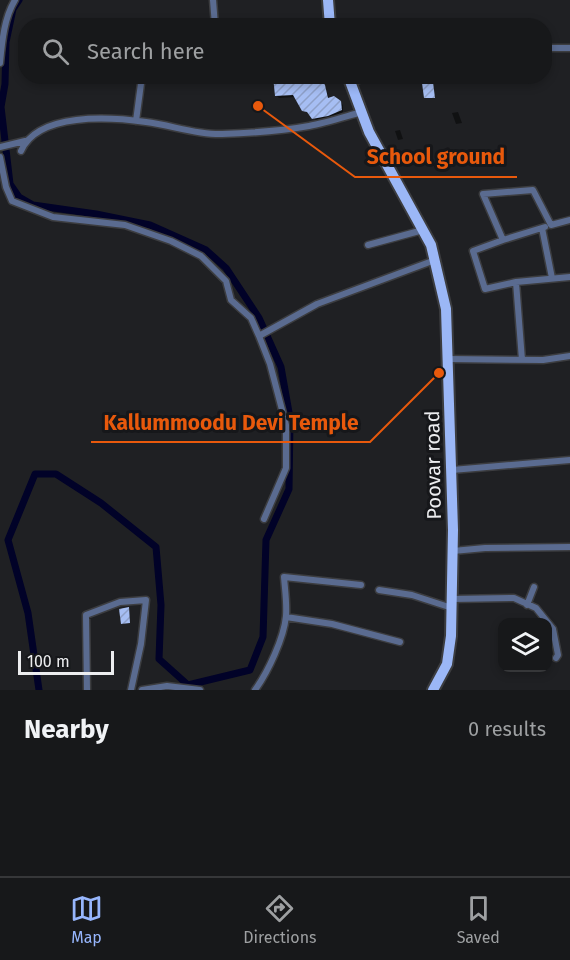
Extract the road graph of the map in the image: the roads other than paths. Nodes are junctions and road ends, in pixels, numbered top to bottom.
1 (15, 0) edge
2 (213, 0) edge
3 (328, 0) edge
4 (214, 18) edge
5 (329, 18) edge
6 (552, 48) edge
7 (570, 48) edge
8 (0, 63) edge
9 (141, 84) edge
10 (351, 84) edge
11 (362, 112) junction
12 (136, 121) junction
13 (25, 141) junction
14 (0, 147) edge
15 (21, 151) dead end
16 (0, 157) edge
17 (570, 220) edge
18 (551, 225) junction
19 (542, 228) junction
20 (423, 230) junction
21 (503, 240) junction
22 (368, 245) dead end
23 (435, 260) junction
24 (570, 277) edge
25 (552, 278) junction
26 (516, 282) junction
27 (260, 335) junction
28 (570, 356) edge
29 (448, 359) junction
30 (522, 360) junction
31 (570, 460) edge
32 (452, 470) junction
33 (264, 519) dead end
34 (570, 547) edge
35 (453, 551) junction
36 (361, 585) dead end
37 (534, 587) dead end
38 (379, 590) dead end
39 (452, 603) junction
40 (527, 605) junction
41 (286, 617) junction
42 (400, 642) dead end
43 (556, 658) dead end
44 (87, 690) edge
45 (131, 690) edge
46 (142, 690) edge
47 (200, 690) edge
48 (255, 690) edge
49 (433, 690) edge

1 - 8 street
2 - 4 street
3 - 5 main road
6 - 7 street
9 - 12 street
10 - 11 main road, Poovar road
11 - 12 street
11 - 20 main road, Poovar road
12 - 13 street
13 - 14 street
13 - 15 street
16 - 27 street
17 - 18 street
18 - 19 street
18 - 21 street
19 - 21 street
19 - 25 street
20 - 22 street
20 - 23 main road, Poovar road
21 - 26 street
23 - 27 street
23 - 29 main road, Poovar road
24 - 25 street
25 - 26 street
26 - 30 street
27 - 33 street
28 - 30 street
29 - 30 street
29 - 32 main road, Poovar road
31 - 32 street
32 - 35 main road, Poovar road
34 - 35 street
35 - 39 main road, Poovar road
36 - 41 street
37 - 40 street
38 - 39 street
39 - 40 street
39 - 49 main road, Poovar road
40 - 43 street
41 - 42 street
41 - 48 street
44 - 45 street
46 - 47 street

